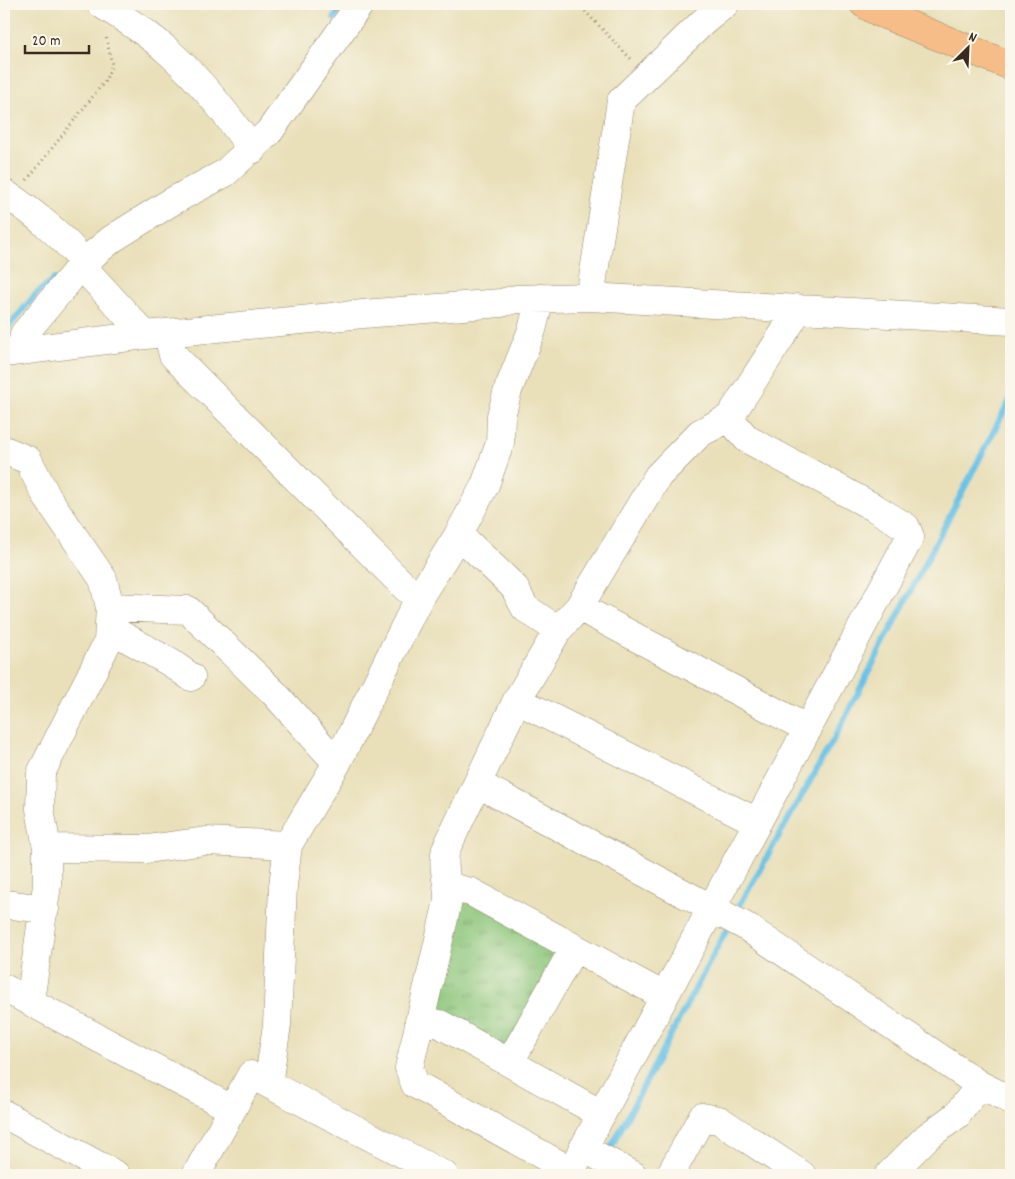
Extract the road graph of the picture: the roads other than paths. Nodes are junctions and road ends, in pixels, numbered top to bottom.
1 (360, 4) edge
2 (725, 4) edge
3 (864, 4) edge
4 (103, 15) edge
5 (1011, 66) edge
6 (252, 150) junction
7 (8, 196) edge
8 (84, 262) junction
9 (590, 297) junction
10 (540, 298) junction
11 (797, 308) junction
12 (1011, 321) edge
13 (156, 335) junction
14 (12, 352) edge
15 (730, 418) junction
16 (4, 450) edge
17 (457, 537) junction
18 (420, 596) junction
19 (579, 607) junction
20 (110, 617) junction
21 (558, 630) junction
22 (190, 677) dead end
23 (517, 700) junction
24 (808, 729) junction
25 (337, 763) junction
26 (478, 784) junction
27 (757, 822) junction
28 (288, 845) junction
29 (46, 848) junction
30 (449, 887) junction
31 (4, 904) edge
32 (45, 908) junction
33 (712, 908) junction
34 (574, 948) junction
35 (15, 994) edge
36 (664, 996) junction
37 (420, 1022) junction
38 (510, 1062) junction
39 (268, 1084) junction
40 (980, 1084) junction
41 (1011, 1100) edge
42 (232, 1109) junction
43 (4, 1114) edge
44 (601, 1114) junction
45 (579, 1162) edge
46 (628, 1172) edge
47 (116, 1175) edge
48 (196, 1175) edge
49 (444, 1175) edge
50 (670, 1175) edge
51 (802, 1175) edge
52 (889, 1175) edge

1 - 6 street
2 - 9 street
3 - 5 main road
4 - 6 street
6 - 8 street
7 - 8 street
8 - 13 street
8 - 14 street
9 - 10 street
9 - 11 street
10 - 13 street
10 - 17 street
11 - 12 street
11 - 15 street
13 - 14 street
13 - 18 street
15 - 19 street
15 - 24 street
16 - 20 street
17 - 18 street
17 - 21 street
18 - 25 street
19 - 21 street
19 - 24 street
20 - 22 street
20 - 25 street
20 - 29 street
21 - 23 street
23 - 26 street
23 - 27 street
24 - 27 street
25 - 28 street
26 - 30 street
26 - 33 street
27 - 33 street
28 - 29 street
28 - 39 street
29 - 32 street
30 - 34 street
30 - 37 street
31 - 32 street
32 - 35 street
33 - 36 street
33 - 40 street
34 - 36 street
34 - 38 street
35 - 42 street
36 - 44 street
37 - 38 street
37 - 45 street
38 - 44 street
39 - 42 street
39 - 49 street
40 - 41 street
40 - 52 street
42 - 48 street
43 - 47 street
44 - 45 street
45 - 46 street
50 - 51 street

